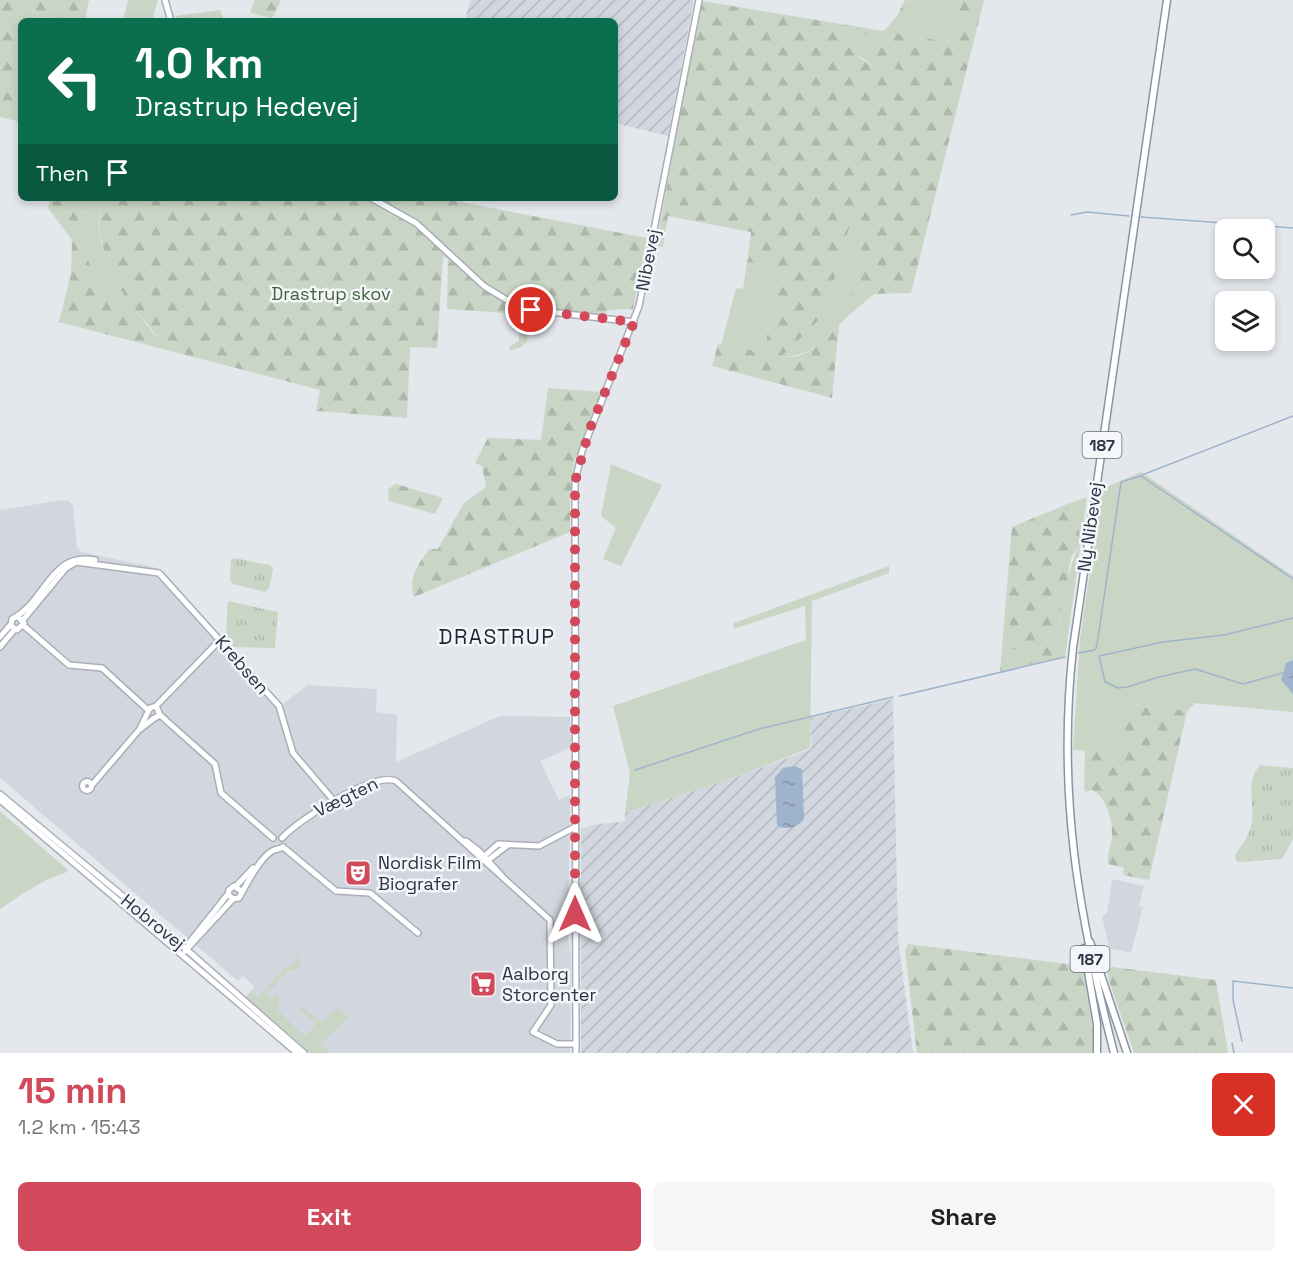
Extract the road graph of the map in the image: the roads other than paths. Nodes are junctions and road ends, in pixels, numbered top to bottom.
1 (165, 0) edge
2 (699, 0) edge
3 (1167, 0) edge
4 (170, 18) edge
5 (376, 201) edge
6 (634, 322) junction
7 (18, 624) junction
8 (0, 637) edge
9 (220, 640) junction
10 (0, 647) edge
11 (154, 712) junction
12 (90, 784) dead end
13 (0, 794) edge
14 (0, 800) edge
15 (334, 801) junction
16 (575, 827) junction
17 (273, 838) junction
18 (282, 838) junction
19 (283, 847) junction
20 (273, 848) junction
21 (485, 859) junction
22 (236, 886) junction
23 (241, 891) junction
24 (1078, 892) junction
25 (230, 897) junction
26 (1083, 924) junction
27 (418, 933) dead end
28 (187, 950) junction
29 (182, 955) junction
30 (576, 1044) junction
31 (297, 1053) edge
32 (304, 1053) edge
33 (576, 1053) edge
34 (1097, 1053) edge
35 (1114, 1053) edge
36 (1126, 1053) edge

1 - 4 street
2 - 6 street, Nibevej
3 - 24 highway, Ny Nibevej / 187
5 - 6 street
6 - 16 street, Nibevej
7 - 8 street, Krebsen
7 - 9 street, Krebsen
7 - 10 street, Krebsen
7 - 11 street
9 - 11 street
9 - 15 street, Krebsen
11 - 12 street
11 - 17 street
13 - 28 street, Hobrovej
14 - 29 street, Hobrovej
15 - 18 street, Vægten
15 - 21 street, Vægten
16 - 21 street
16 - 30 street, Nibevej
17 - 18 street
17 - 20 street
18 - 19 street
19 - 20 street
19 - 27 street
20 - 22 street
20 - 23 street
21 - 30 street
22 - 23 street
22 - 25 street
23 - 25 street
24 - 26 highway, Ny Nibevej / 187
24 - 36 highway
25 - 28 street
26 - 34 highway
26 - 35 highway, Ny Nibevej / 187
28 - 29 street
28 - 32 street, Hobrovej
29 - 31 street, Hobrovej
30 - 33 street, Nibevej

